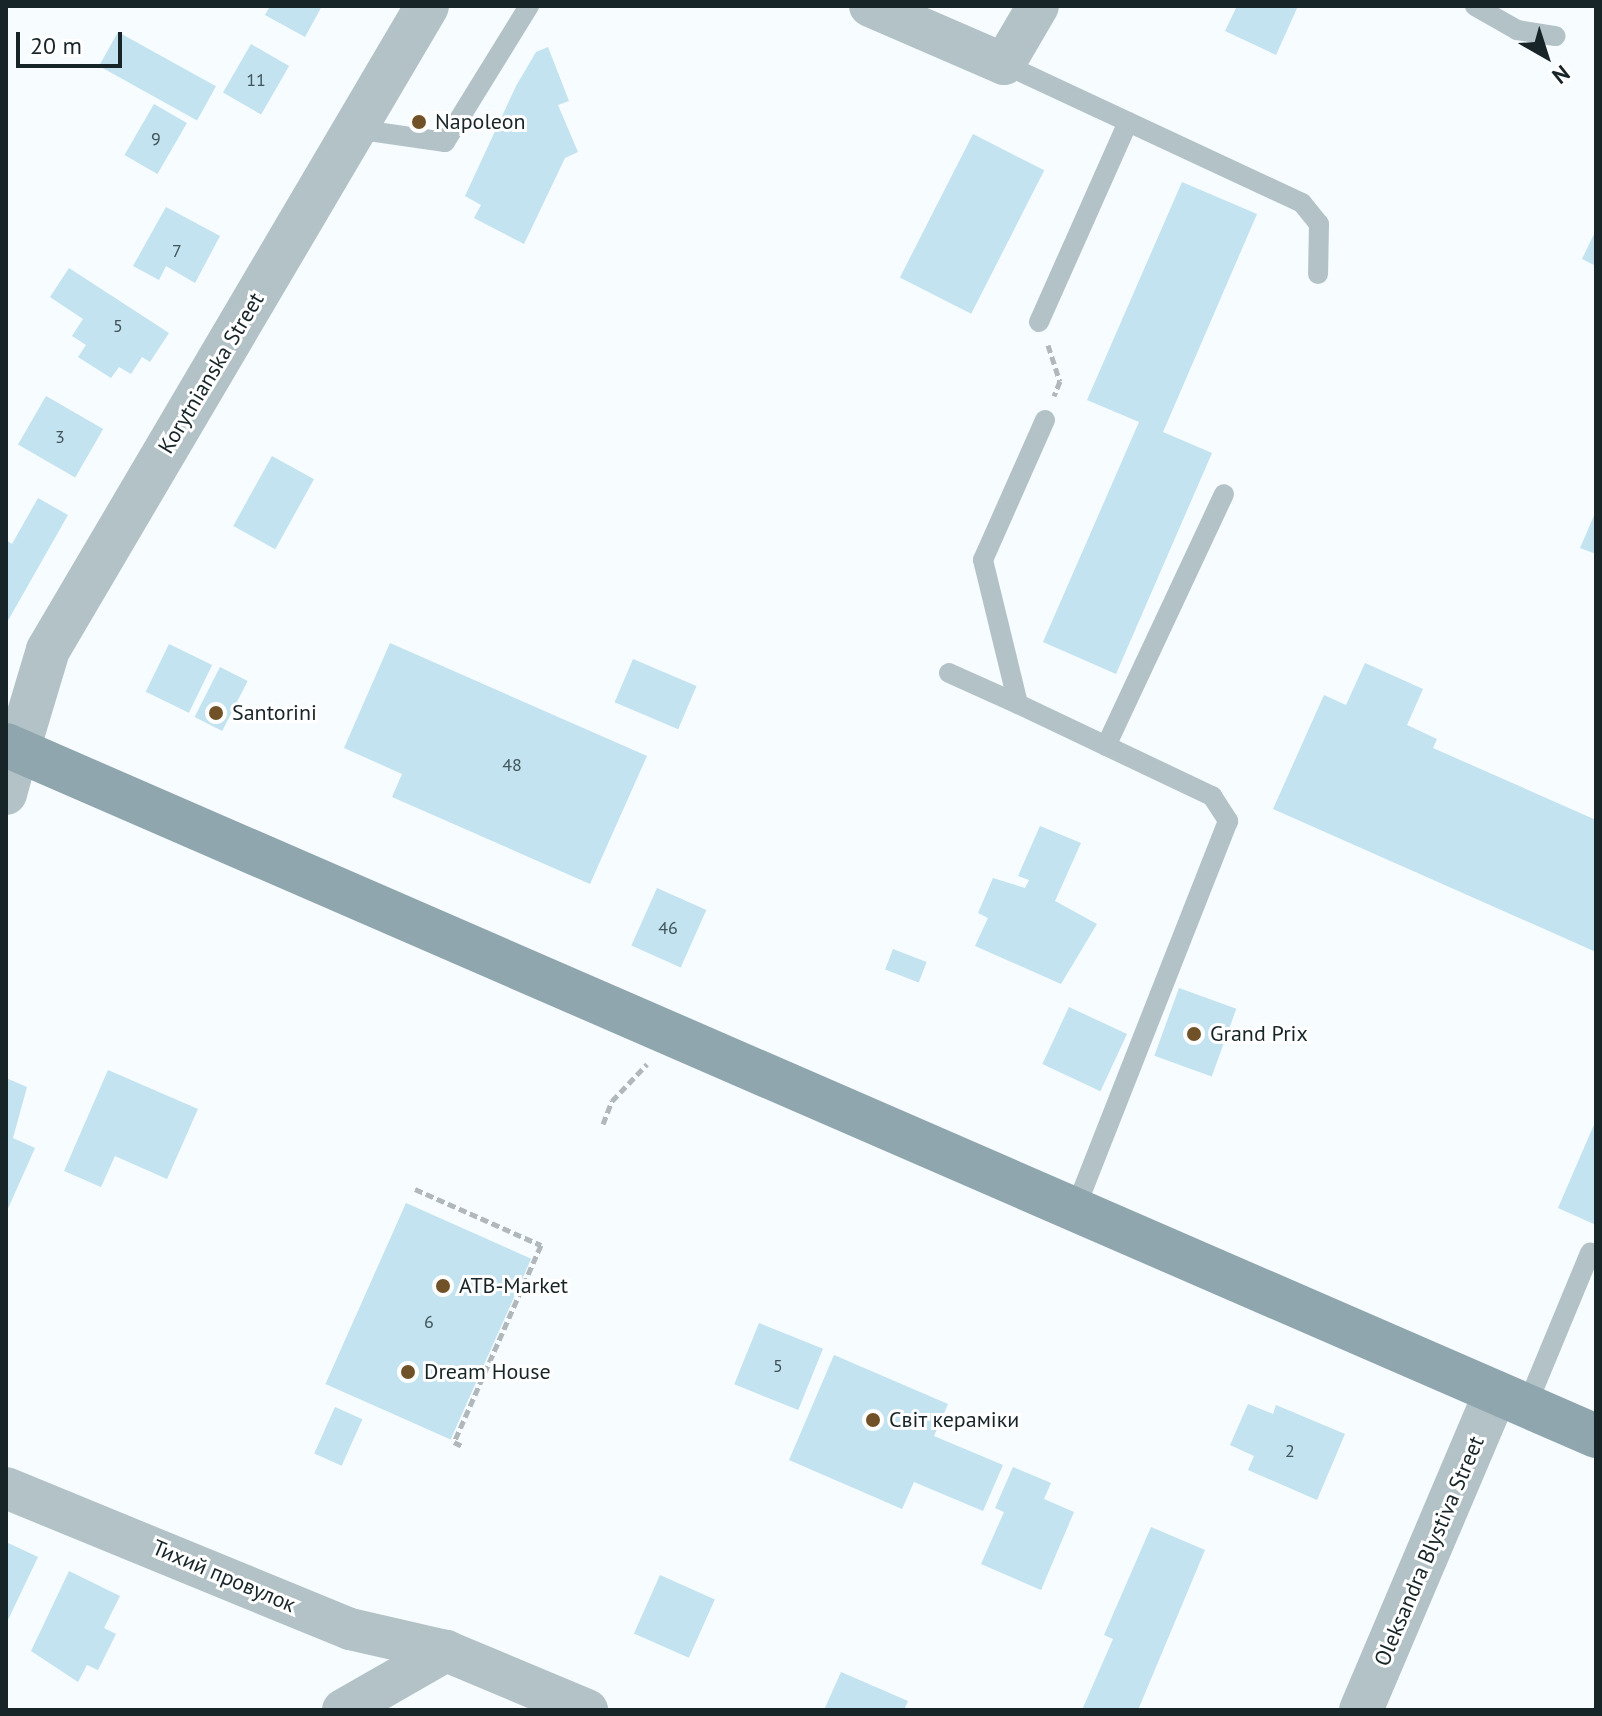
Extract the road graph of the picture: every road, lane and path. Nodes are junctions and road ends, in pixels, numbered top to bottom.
1 (427, 6) edge
2 (529, 6) edge
3 (870, 6) edge
4 (1038, 6) edge
5 (1475, 6) edge
6 (1556, 36) dead end
7 (1004, 64) junction
8 (1128, 122) junction
9 (355, 129) junction
10 (1318, 274) dead end
11 (1039, 322) joint
12 (1045, 420) joint
13 (1224, 494) dead end
14 (949, 673) dead end
15 (1018, 704) junction
16 (1106, 746) junction
17 (12, 747) edge
18 (6, 794) edge
19 (650, 1061) dead end
20 (603, 1124) dead end
21 (415, 1189) dead end
22 (1074, 1211) junction
23 (1590, 1253) dead end
24 (1512, 1398) junction
25 (1596, 1436) edge
26 (462, 1446) dead end
27 (6, 1488) edge
28 (446, 1651) junction
29 (343, 1710) edge
30 (587, 1710) edge
31 (1361, 1710) edge

1 - 9 street, Korytnianska Street
2 - 9 lane
3 - 7 street
4 - 7 street
5 - 6 lane
7 - 8 lane
8 - 10 lane
8 - 11 lane
9 - 17 street, Korytnianska Street
11 - 12 path
12 - 15 lane
13 - 16 lane
14 - 15 lane
15 - 16 lane
16 - 22 lane
17 - 18 street
17 - 22 main road
19 - 20 path
21 - 26 path
22 - 24 main road
23 - 24 lane
24 - 25 main road
24 - 31 street, Oleksandra Blystiva Street
27 - 28 street, Тихий провулок
28 - 29 street
28 - 30 street, Тихий провулок

